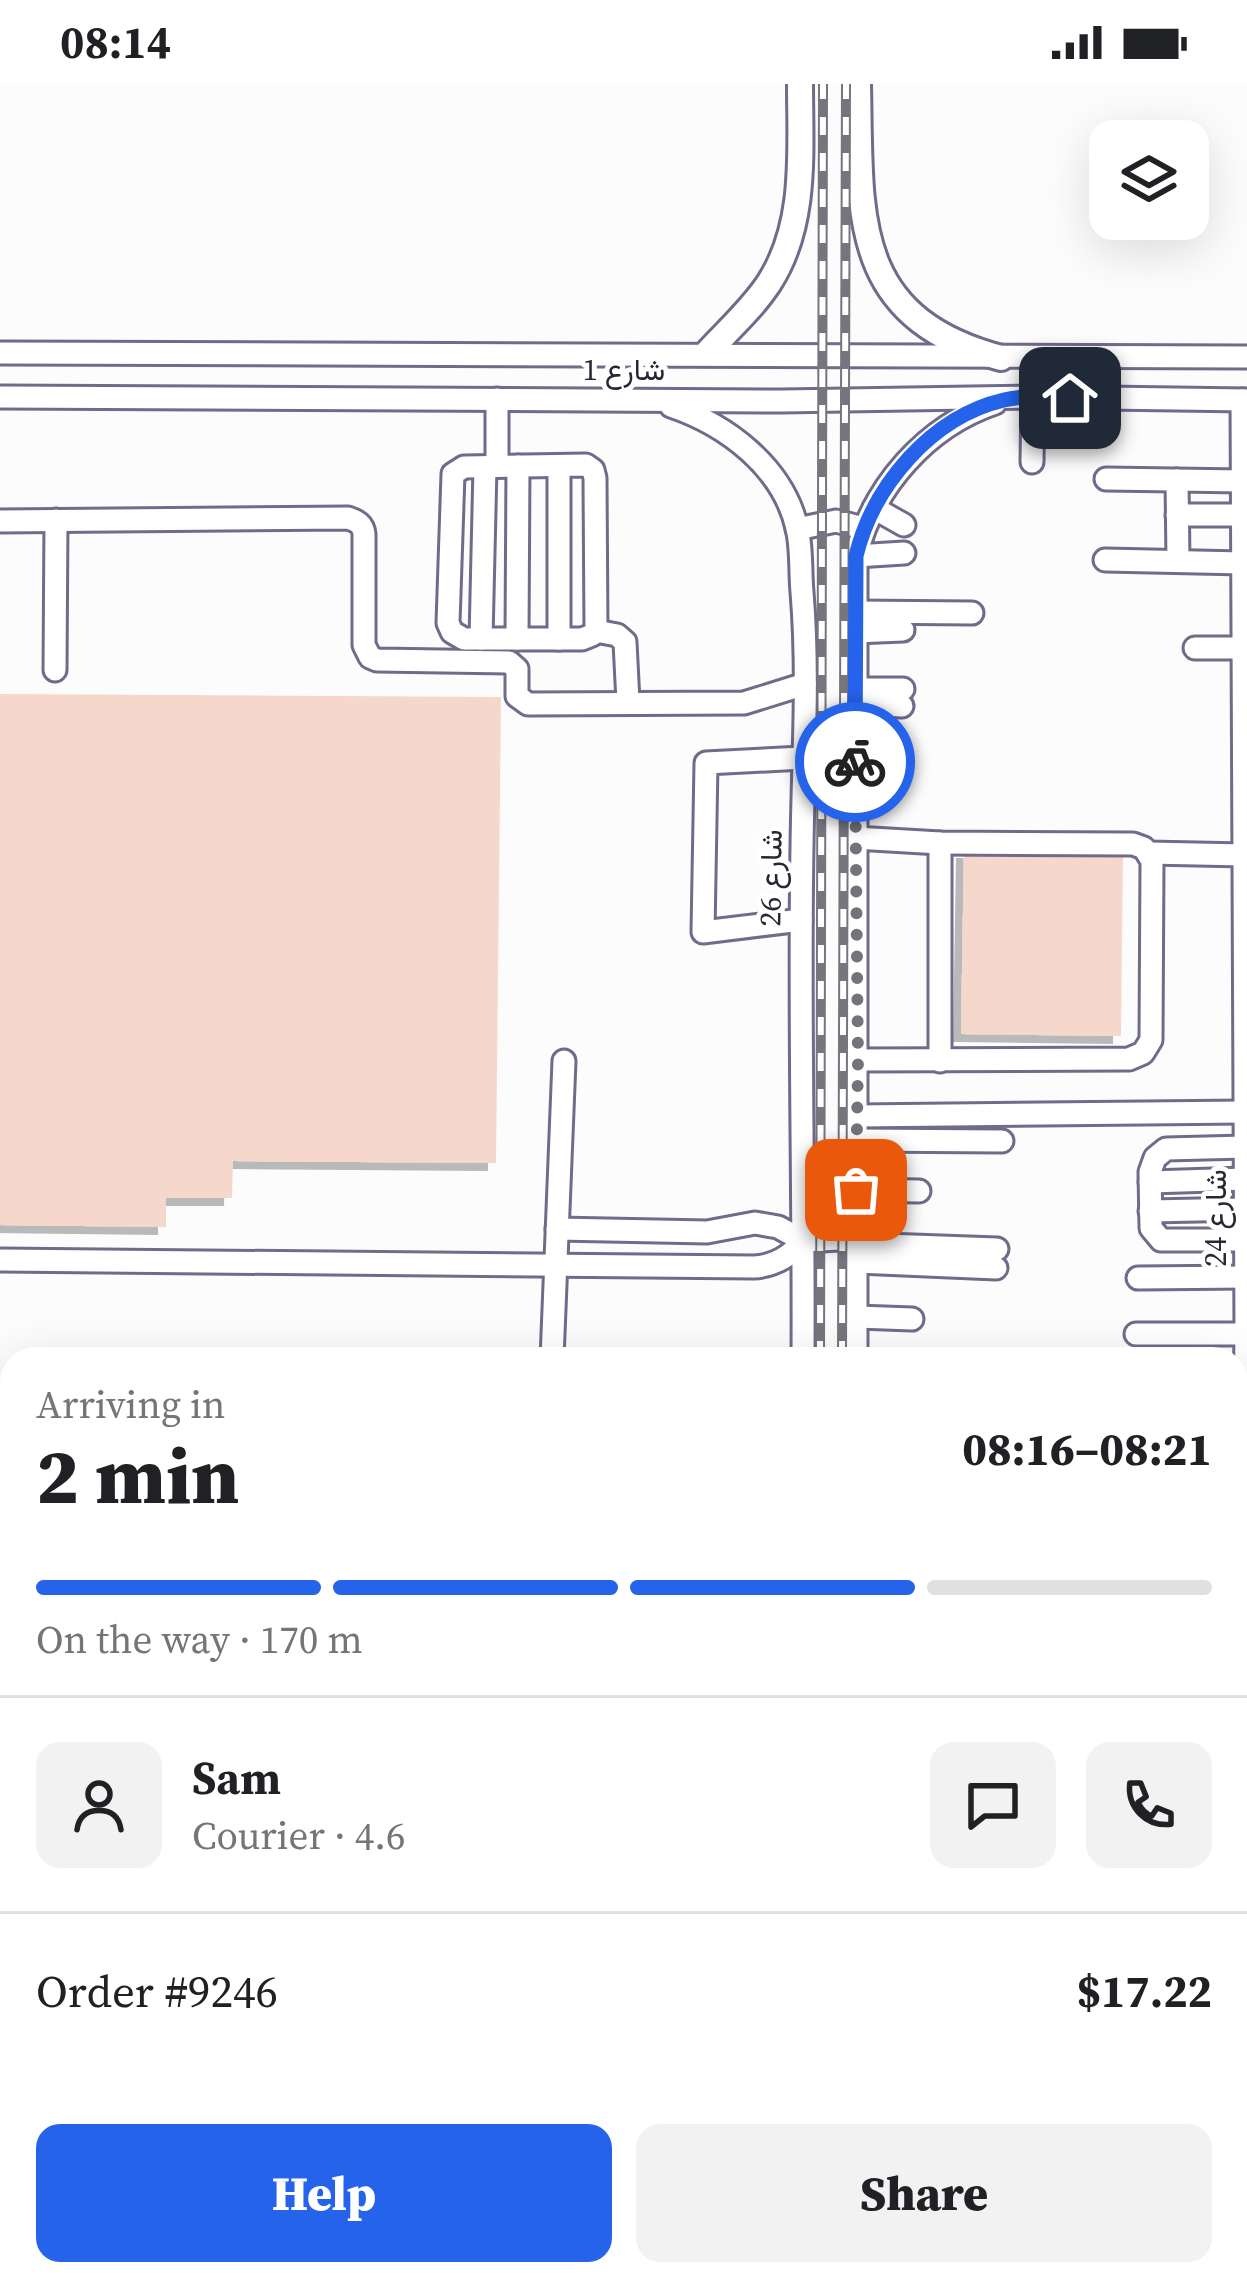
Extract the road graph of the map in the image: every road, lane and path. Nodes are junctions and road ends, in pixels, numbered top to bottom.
1 (800, 84) edge
2 (858, 84) edge
3 (0, 352) edge
4 (707, 353) junction
5 (1247, 357) edge
6 (1001, 358) junction
7 (0, 397) edge
8 (1033, 397) junction
9 (1007, 399) junction
10 (497, 400) junction
11 (653, 400) junction
12 (1245, 400) edge
13 (1032, 463) dead end
14 (500, 466) junction
15 (559, 466) junction
16 (1106, 479) dead end
17 (1177, 480) junction
18 (1243, 481) junction
19 (1177, 515) junction
20 (1243, 515) junction
21 (868, 518) junction
22 (56, 520) junction
23 (0, 521) edge
24 (904, 525) dead end
25 (797, 529) junction
26 (904, 553) dead end
27 (856, 556) junction
28 (1105, 560) dead end
29 (1178, 562) junction
30 (1244, 570) junction
31 (1197, 577) dead end
32 (973, 613) dead end
33 (855, 622) junction
34 (903, 630) dead end
35 (596, 631) junction
36 (482, 639) junction
37 (517, 639) junction
38 (559, 639) junction
39 (1195, 648) dead end
40 (1244, 649) edge
41 (55, 670) dead end
42 (805, 684) junction
43 (854, 696) junction
44 (903, 697) dead end
45 (628, 702) junction
46 (803, 758) junction
47 (1246, 800) edge
48 (856, 838) junction
49 (940, 843) junction
50 (1148, 853) junction
51 (1245, 855) edge
52 (801, 920) junction
53 (1246, 973) edge
54 (1246, 1014) edge
55 (1246, 1045) edge
56 (858, 1060) junction
57 (564, 1061) dead end
58 (940, 1061) junction
59 (1246, 1072) edge
60 (1246, 1105) edge
61 (857, 1128) junction
62 (1003, 1141) dead end
63 (1246, 1162) edge
64 (1150, 1182) junction
65 (856, 1190) junction
66 (920, 1191) dead end
67 (1246, 1209) edge
68 (1150, 1211) junction
69 (557, 1229) junction
70 (1246, 1235) edge
71 (803, 1240) junction
72 (857, 1248) junction
73 (996, 1259) dead end
74 (0, 1260) edge
75 (556, 1267) junction
76 (1246, 1277) edge
77 (1138, 1278) dead end
78 (857, 1317) junction
79 (912, 1319) dead end
80 (1136, 1334) dead end
81 (1247, 1334) edge
82 (553, 1347) edge
83 (803, 1347) edge
84 (856, 1347) edge

1 - 4 main road
2 - 6 main road
3 - 4 street, شارع 1
4 - 6 street, شارع 1
5 - 6 street, شارع 1
7 - 10 street, شارع 1
8 - 9 street, شارع 1
8 - 12 street, شارع 1
8 - 13 street
9 - 11 street, شارع 1
9 - 21 street
10 - 11 street, شارع 1
10 - 14 street
11 - 25 street, شارع 26
12 - 18 street, شارع 24
14 - 15 street
14 - 36 street
14 - 36 street
14 - 37 street
15 - 35 street
15 - 38 street
16 - 17 street
17 - 18 street
17 - 19 street
18 - 20 street, شارع 24
19 - 20 street
19 - 29 street
20 - 30 street, شارع 24
21 - 24 street
21 - 25 street
21 - 27 street
22 - 23 street
22 - 41 street
22 - 45 street
25 - 42 street, شارع 26
26 - 27 street
27 - 33 street
28 - 29 street
29 - 30 street
30 - 31 street
30 - 40 street, شارع 24
32 - 33 street
33 - 34 street
33 - 43 street
35 - 38 street
35 - 45 street
36 - 37 street
37 - 38 street
39 - 40 street
40 - 47 street, شارع 24
42 - 45 street
42 - 46 street, شارع 26
43 - 44 street
43 - 48 street
46 - 52 street, شارع 26
46 - 52 street
47 - 51 street, شارع 24
48 - 49 street
48 - 56 street
49 - 50 street
49 - 58 street
50 - 51 street
50 - 58 street
51 - 53 street, شارع 24
52 - 71 street, شارع 26
53 - 54 street, شارع 24
54 - 55 street, شارع 24
55 - 59 street, شارع 24
56 - 58 street
56 - 61 street
57 - 69 street
59 - 60 street, شارع 24
60 - 61 street
60 - 63 street, شارع 24
61 - 62 street
61 - 65 street
63 - 64 street
63 - 64 street
63 - 67 street, شارع 24
64 - 68 street
65 - 66 street
65 - 72 street
67 - 68 street
67 - 70 street, شارع 24
68 - 70 street
69 - 71 street
69 - 75 street
70 - 76 street, شارع 24
71 - 72 street
71 - 75 street
71 - 83 street, شارع 26
72 - 73 street
72 - 78 street
74 - 75 street
75 - 82 street
76 - 77 street
76 - 81 street, شارع 24
78 - 79 street
78 - 84 street
80 - 81 street

